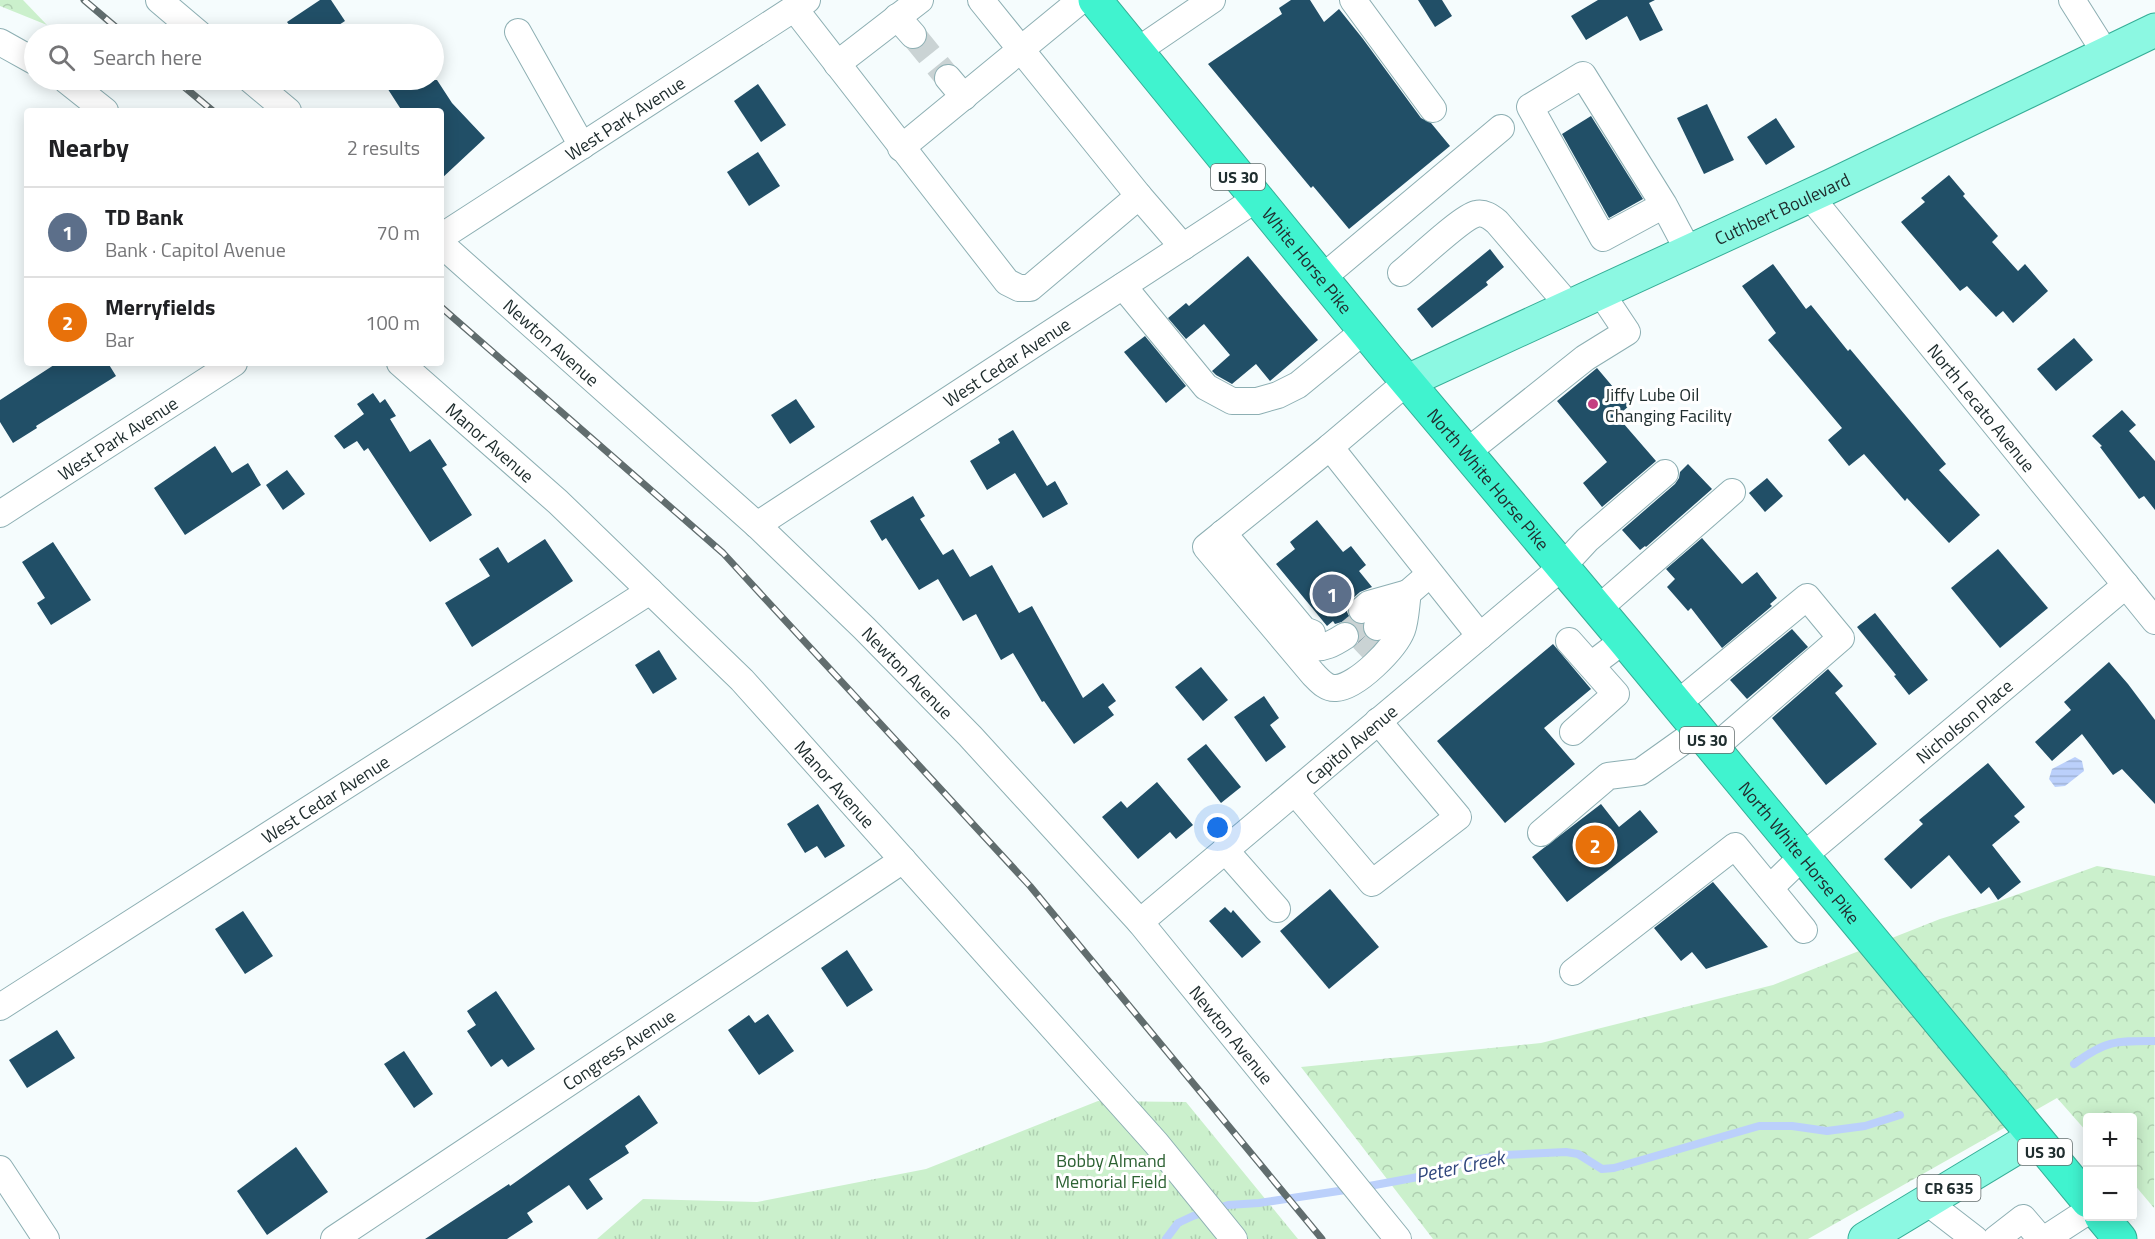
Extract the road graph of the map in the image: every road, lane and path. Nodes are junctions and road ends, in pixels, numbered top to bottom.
1 (159, 0) edge
2 (920, 0) edge
3 (981, 0) edge
4 (1081, 0) edge
5 (1095, 0) edge
6 (1212, 0) edge
7 (1353, 0) edge
8 (2072, 0) edge
9 (801, 4) edge
10 (187, 24) edge
11 (2155, 30) edge
12 (518, 33) dead end
13 (0, 42) edge
14 (1022, 49) junction
15 (1137, 51) junction
16 (2106, 54) junction
17 (24, 56) edge
18 (837, 64) junction
19 (79, 90) edge
20 (263, 90) edge
21 (101, 108) edge
22 (284, 108) edge
23 (1432, 109) dead end
24 (1501, 129) dead end
25 (582, 146) junction
26 (901, 148) junction
27 (1809, 195) junction
28 (1139, 196) junction
29 (1256, 199) junction
30 (1664, 205) junction
31 (444, 235) edge
32 (444, 247) edge
33 (1183, 247) junction
34 (1689, 252) junction
35 (1401, 273) dead end
36 (1322, 278) junction
37 (1123, 286) junction
38 (1601, 293) junction
39 (1570, 308) junction
40 (1365, 330) junction
41 (229, 366) edge
42 (403, 366) edge
43 (1408, 381) junction
44 (1330, 447) junction
45 (1467, 452) junction
46 (1665, 472) dead end
47 (1731, 503) dead end
48 (0, 514) edge
49 (757, 525) junction
50 (1214, 540) junction
51 (1562, 567) junction
52 (1430, 574) junction
53 (2126, 585) junction
54 (650, 591) junction
55 (1408, 592) junction
56 (1598, 609) junction
57 (2155, 621) edge
58 (1373, 622) tunnel mouth
59 (1480, 636) junction
60 (1569, 640) dead end
61 (1624, 640) junction
62 (1350, 642) junction
63 (1296, 652) junction
64 (1591, 665) junction
65 (1313, 674) junction
66 (1677, 704) junction
67 (1378, 721) junction
68 (1573, 732) dead end
69 (1706, 739) junction
70 (1295, 792) junction
71 (1541, 832) dead end
72 (1225, 850) junction
73 (1802, 857) junction
74 (903, 860) junction
75 (1770, 888) junction
76 (1277, 909) dead end
77 (1140, 922) junction
78 (1804, 930) dead end
79 (1573, 972) dead end
80 (0, 1007) edge
81 (2034, 1137) junction
82 (0, 1169) edge
83 (2083, 1195) edge
84 (1927, 1202) junction
85 (2083, 1214) edge
86 (2105, 1221) edge
87 (46, 1239) edge
88 (334, 1239) edge
89 (1234, 1239) edge
90 (1398, 1239) edge
91 (1865, 1239) edge
92 (1976, 1239) edge
93 (1996, 1239) edge
94 (2043, 1239) edge
95 (2120, 1239) edge

1 - 10 street
2 - 18 street
3 - 14 street
4 - 14 street
5 - 15 highway, White Horse Pike / US 30
6 - 15 street
7 - 23 street
8 - 16 street
9 - 18 street
9 - 25 street, West Park Avenue
11 - 16 main road, Cuthbert Boulevard
12 - 25 street
13 - 17 street
14 - 26 street
14 - 28 street
15 - 29 highway, White Horse Pike / US 30
16 - 27 main road, Cuthbert Boulevard
18 - 26 street
19 - 21 street
20 - 22 street
24 - 36 street
25 - 31 street, West Park Avenue
26 - 28 street
27 - 34 main road, Cuthbert Boulevard
27 - 53 street, North Lecato Avenue
28 - 33 street
29 - 33 street, West Cedar Avenue
29 - 36 highway, White Horse Pike / US 30
30 - 30 street
30 - 34 street
32 - 49 street, Newton Avenue
33 - 37 street, West Cedar Avenue
34 - 38 main road, Cuthbert Boulevard
35 - 39 street
36 - 40 highway, White Horse Pike / US 30
37 - 40 street
37 - 49 street, West Cedar Avenue
38 - 39 main road, Cuthbert Boulevard
38 - 45 street
39 - 43 main road, Cuthbert Boulevard
40 - 43 highway, White Horse Pike / US 30
41 - 48 street, West Park Avenue
42 - 54 street, Manor Avenue
43 - 44 street
43 - 45 highway, North White Horse Pike / US 30
44 - 50 street
44 - 52 street
45 - 51 highway, North White Horse Pike / US 30
46 - 51 street, Capitol Avenue
47 - 56 street
49 - 77 street, Newton Avenue
50 - 62 street
50 - 63 street
51 - 56 highway, North White Horse Pike / US 30
51 - 59 street, Capitol Avenue
52 - 55 street
52 - 59 street
53 - 57 street, North Lecato Avenue
53 - 73 street, Nicholson Place
54 - 74 street, Manor Avenue
54 - 80 street, West Cedar Avenue
55 - 58 street
55 - 65 street
56 - 61 highway, North White Horse Pike / US 30
59 - 67 street, Capitol Avenue
60 - 64 street
61 - 64 street
61 - 66 highway, North White Horse Pike / US 30
62 - 63 street
62 - 65 street
63 - 65 street
64 - 68 street
66 - 69 highway, North White Horse Pike / US 30
66 - 69 street
67 - 70 street, Capitol Avenue
67 - 70 street
69 - 71 street
69 - 73 highway, North White Horse Pike / US 30
70 - 72 street, Capitol Avenue
72 - 76 street
72 - 77 street, Capitol Avenue
73 - 75 street, Nicholson Place
73 - 81 highway, North White Horse Pike / US 30
74 - 88 street, Congress Avenue
74 - 89 street, Manor Avenue
75 - 78 street
75 - 79 street
77 - 90 street, Newton Avenue
81 - 83 highway, US 30
81 - 84 main road, CR 635
82 - 87 street
84 - 91 main road, CR 635
84 - 92 street
85 - 94 street
86 - 95 highway
93 - 94 street

